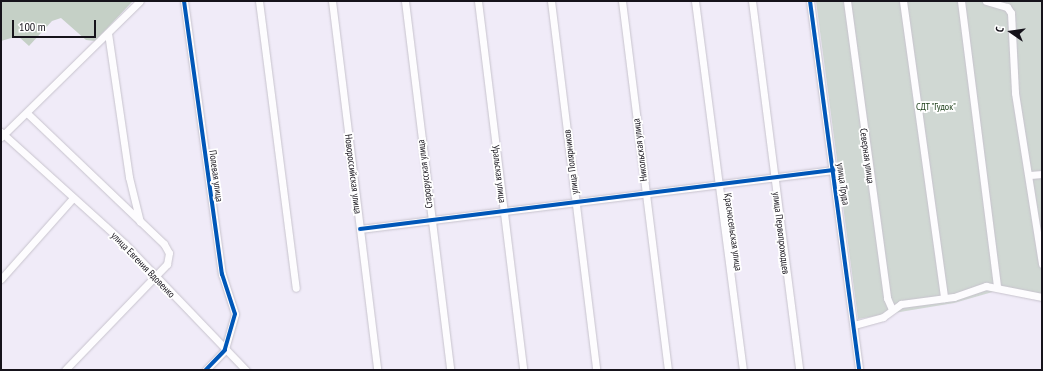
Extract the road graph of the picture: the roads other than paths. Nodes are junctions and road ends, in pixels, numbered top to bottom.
1 (140, 1) edge
2 (184, 1) edge
3 (259, 1) edge
4 (332, 1) edge
5 (405, 1) edge
6 (478, 1) edge
7 (551, 1) edge
8 (622, 1) edge
9 (695, 1) edge
10 (752, 1) edge
11 (810, 1) edge
12 (847, 1) edge
13 (903, 1) edge
14 (962, 1) edge
15 (986, 1) edge
16 (108, 33) junction
17 (28, 114) junction
18 (2, 135) edge
19 (833, 170) junction
20 (1042, 174) edge
21 (1030, 175) junction
22 (774, 177) junction
23 (718, 184) junction
24 (645, 193) junction
25 (72, 199) junction
26 (575, 202) junction
27 (504, 212) junction
28 (431, 221) junction
29 (140, 223) junction
30 (360, 229) junction
31 (1040, 231) edge
32 (1042, 264) edge
33 (155, 276) junction
34 (1, 279) edge
35 (997, 286) junction
36 (296, 288) dead end
37 (1042, 297) edge
38 (944, 298) junction
39 (892, 309) junction
40 (854, 325) junction
41 (225, 350) junction
42 (65, 370) edge
43 (206, 370) edge
44 (246, 370) edge
45 (377, 370) edge
46 (450, 370) edge
47 (523, 370) edge
48 (596, 370) edge
49 (668, 370) edge
50 (743, 370) edge
51 (799, 370) edge
52 (859, 370) edge

1 - 16 street
2 - 41 street, Полевая улица
3 - 36 street
4 - 30 street, Новороссийская улица
5 - 28 street, Старорусская улица
6 - 27 street, Уральская улица
7 - 26 street, улица Полярников
8 - 24 street, Никольская улица
9 - 23 street, Красносельская улица
10 - 22 street, улица Первопроходцев
11 - 19 street, улица Труда
12 - 39 street, Северная улица
13 - 38 street
14 - 35 street
15 - 21 street
16 - 17 street
16 - 29 street
17 - 18 street
17 - 29 street
18 - 25 street, улица Евгения Вдовенко
19 - 22 street
19 - 40 street, улица Труда
20 - 21 street
21 - 31 street
22 - 23 street
22 - 51 street, улица Первопроходцев
23 - 24 street
23 - 50 street, Красносельская улица
24 - 26 street
24 - 49 street, Никольская улица
25 - 33 street, улица Евгения Вдовенко
25 - 34 street
26 - 27 street
26 - 48 street, улица Полярников
27 - 28 street
27 - 47 street, Уральская улица
28 - 30 street
28 - 46 street, Старорусская улица
29 - 33 street
30 - 45 street, Новороссийская улица
31 - 32 street
33 - 41 street, улица Евгения Вдовенко
33 - 42 street
35 - 37 street
35 - 38 street
38 - 39 street
39 - 40 street
40 - 52 street, улица Труда
41 - 43 street
41 - 44 street, улица Евгения Вдовенко

